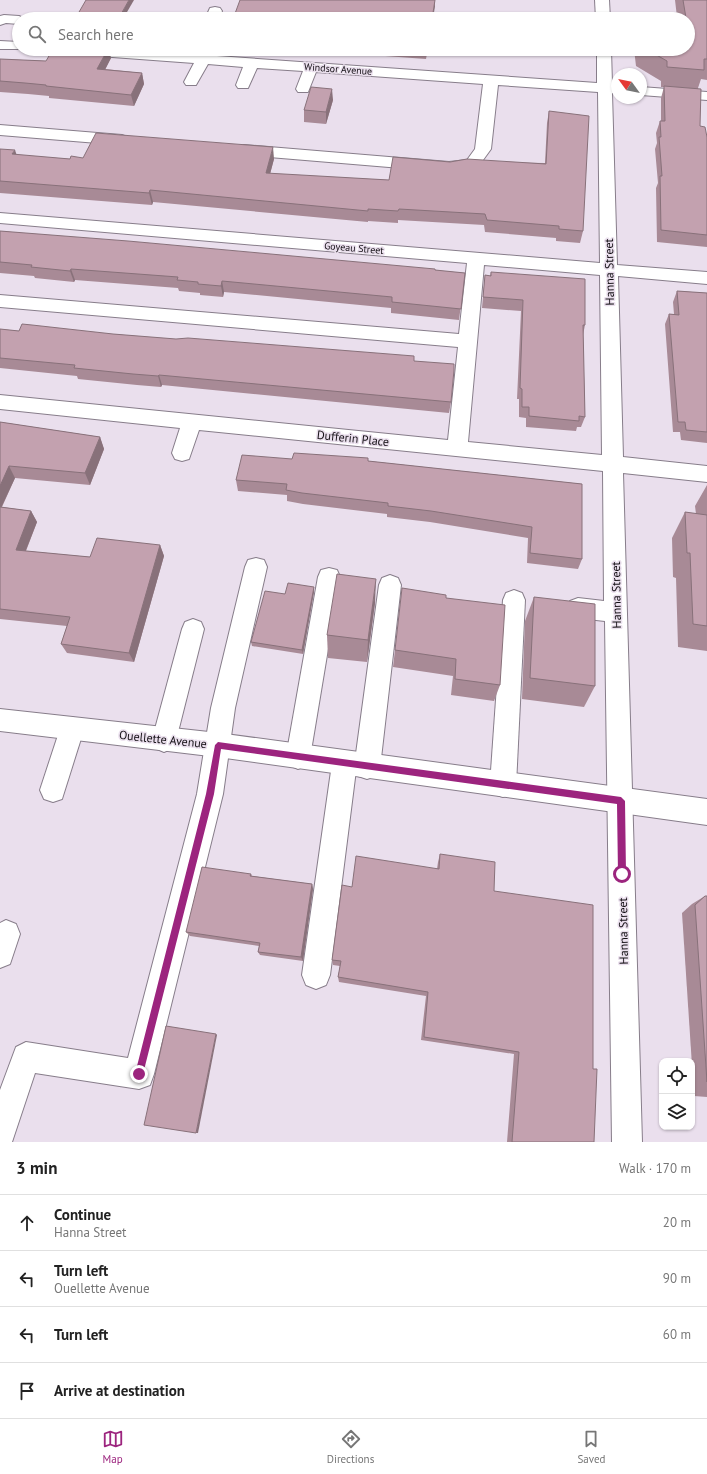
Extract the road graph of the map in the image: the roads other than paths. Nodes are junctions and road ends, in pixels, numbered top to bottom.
1 (602, 0) edge
2 (603, 12) edge
3 (12, 20) edge
4 (0, 21) edge
5 (0, 45) edge
6 (12, 46) edge
7 (199, 56) edge
8 (605, 56) edge
9 (252, 63) junction
10 (311, 67) junction
11 (491, 80) junction
12 (191, 82) dead end
13 (243, 85) dead end
14 (303, 89) dead end
15 (611, 89) edge
16 (647, 91) edge
17 (707, 96) edge
18 (0, 130) edge
19 (134, 141) edge
20 (229, 149) edge
21 (0, 218) edge
22 (476, 258) junction
23 (609, 270) junction
24 (707, 278) edge
25 (0, 301) edge
26 (468, 341) junction
27 (0, 402) edge
28 (192, 421) junction
29 (457, 448) junction
30 (182, 453) dead end
31 (613, 464) junction
32 (707, 474) edge
33 (256, 567) dead end
34 (329, 577) dead end
35 (390, 586) dead end
36 (514, 600) dead end
37 (578, 608) edge
38 (617, 612) junction
39 (193, 629) dead end
40 (0, 720) edge
41 (72, 729) junction
42 (164, 740) junction
43 (218, 745) junction
44 (298, 757) junction
45 (356, 765) junction
46 (503, 785) junction
47 (53, 790) dead end
48 (621, 801) junction
49 (707, 812) edge
50 (316, 975) dead end
51 (0, 1134) edge
52 (627, 1142) edge

1 - 2 street
3 - 4 street
5 - 6 street
7 - 9 street, Windsor Avenue
7 - 12 street
8 - 15 street, Hanna Street
9 - 10 street, Windsor Avenue
9 - 13 street
10 - 11 street, Windsor Avenue
10 - 14 street
11 - 15 street, Windsor Avenue
11 - 20 street
15 - 23 street, Hanna Street
16 - 17 street
18 - 19 street
21 - 22 street, Goyeau Street
22 - 23 street, Goyeau Street
22 - 26 street
23 - 24 street, Goyeau Street
23 - 31 street, Hanna Street
25 - 26 street
26 - 29 street
27 - 28 street, Dufferin Place
28 - 29 street, Dufferin Place
28 - 30 street
29 - 31 street, Dufferin Place
31 - 32 street, Dufferin Place
31 - 38 street, Hanna Street
33 - 43 street
34 - 44 street
35 - 45 street
36 - 46 street
37 - 38 street
38 - 48 street, Hanna Street
39 - 42 street
40 - 41 street, Ouellette Avenue
41 - 42 street, Ouellette Avenue
41 - 47 street
42 - 43 street, Ouellette Avenue
43 - 44 street, Ouellette Avenue
43 - 51 street
44 - 45 street, Ouellette Avenue
45 - 46 street, Ouellette Avenue
45 - 50 street
46 - 48 street, Ouellette Avenue
48 - 49 street, Ouellette Avenue
48 - 52 street, Hanna Street

